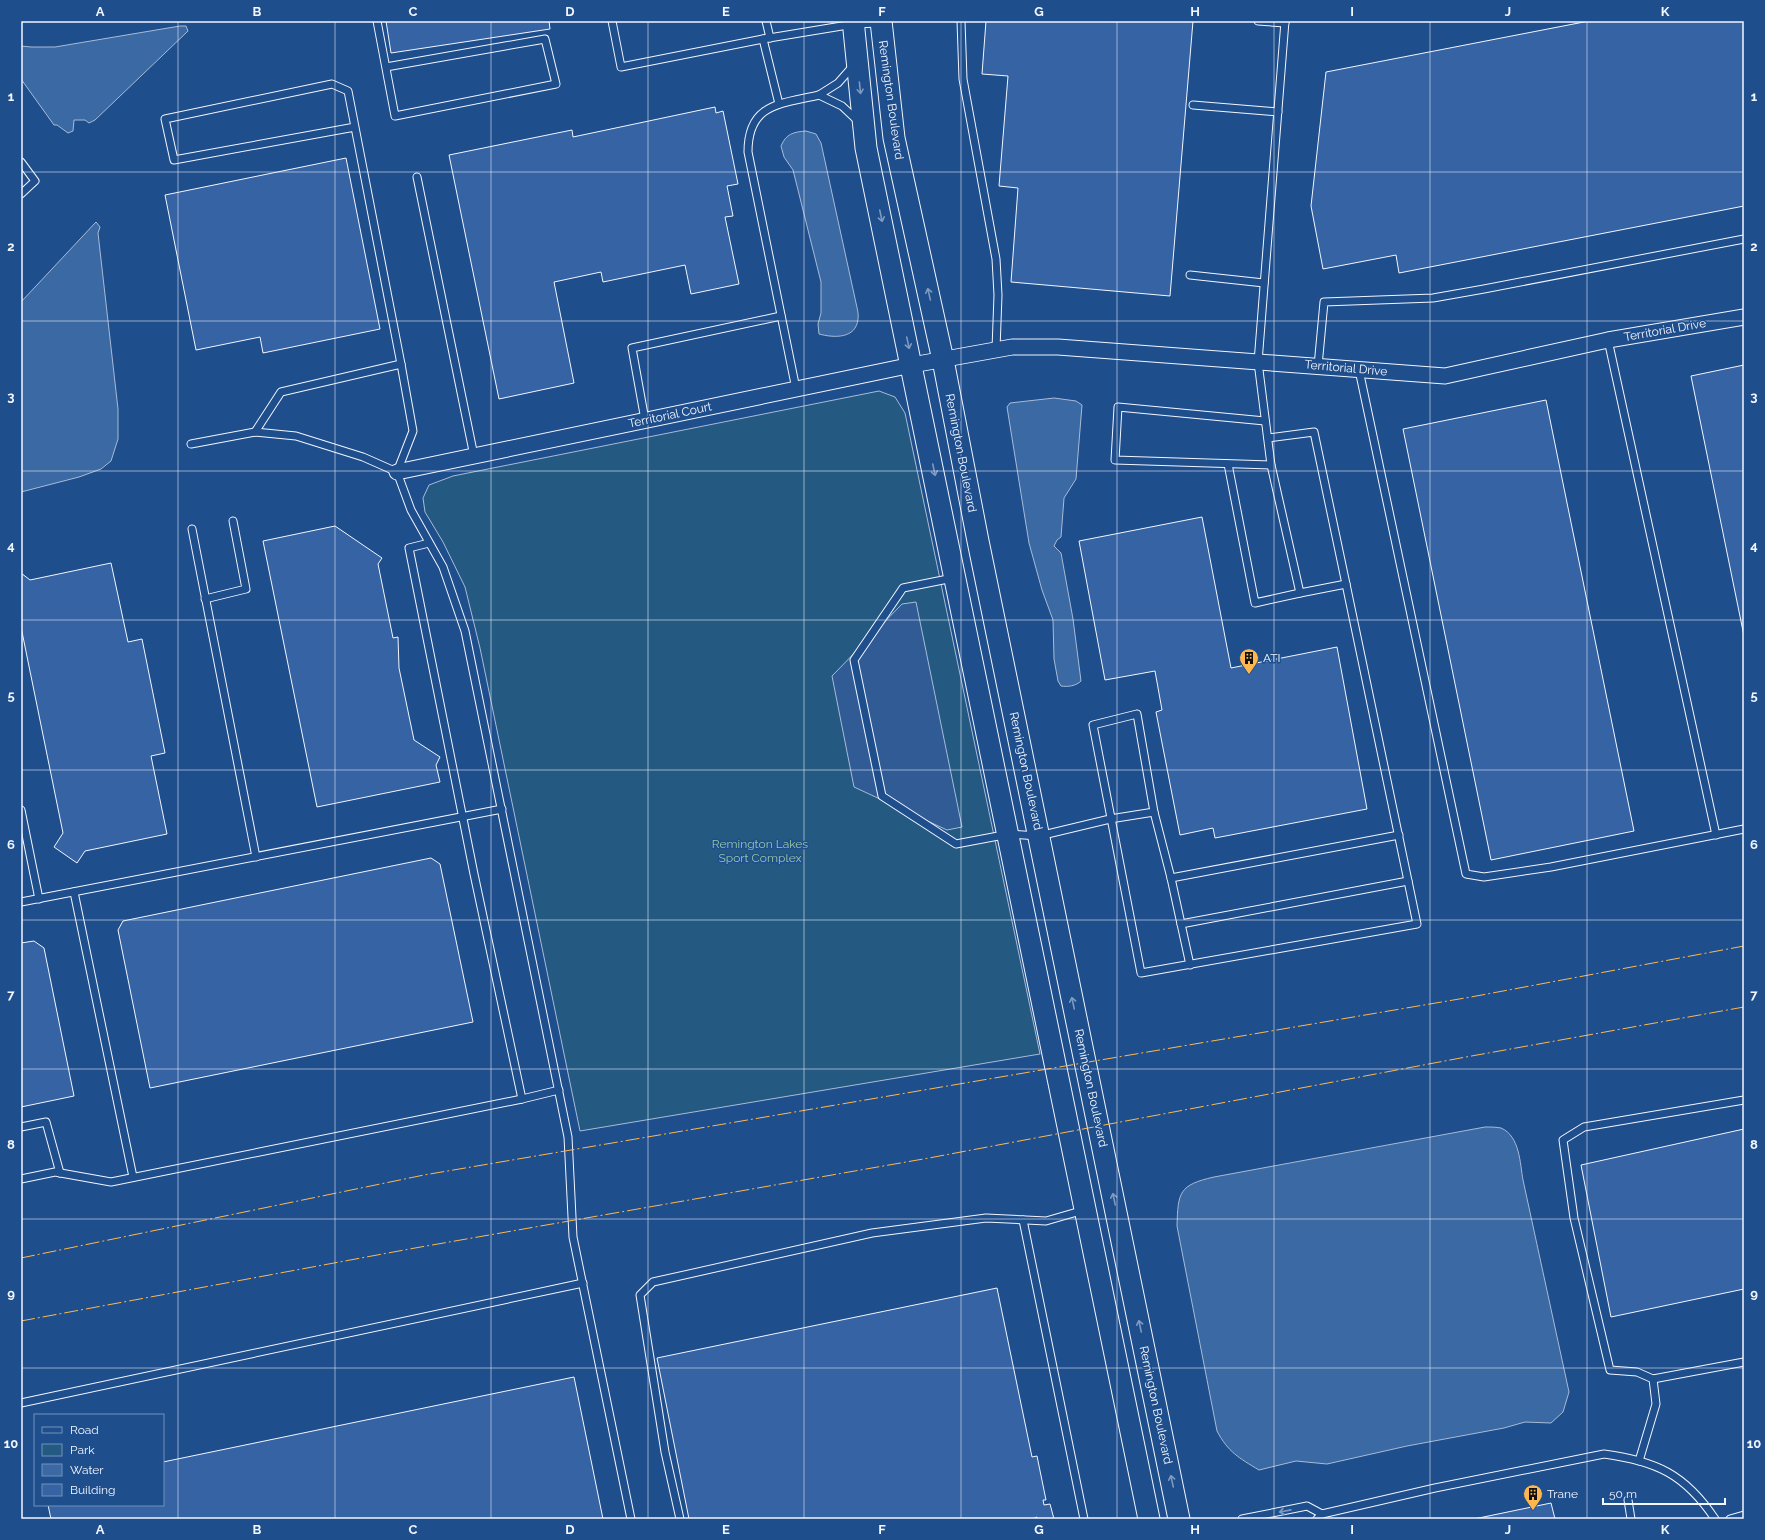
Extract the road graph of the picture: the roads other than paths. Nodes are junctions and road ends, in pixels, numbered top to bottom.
1 (377, 21) edge
2 (612, 21) edge
3 (766, 21) edge
4 (961, 21) edge
5 (1258, 21) edge
6 (854, 22) edge
7 (881, 22) edge
8 (1285, 22) edge
9 (766, 39) junction
10 (857, 62) junction
11 (386, 67) junction
12 (819, 95) junction
13 (779, 104) junction
14 (1193, 105) dead end
15 (1278, 112) junction
16 (355, 127) junction
17 (864, 128) junction
18 (21, 162) edge
19 (417, 177) dead end
20 (21, 194) edge
21 (1744, 239) edge
22 (1190, 275) dead end
23 (1264, 283) junction
24 (781, 316) junction
25 (1744, 317) edge
26 (1608, 340) junction
27 (996, 349) junction
28 (944, 360) junction
29 (1258, 362) junction
30 (400, 364) junction
31 (912, 365) junction
32 (1318, 366) junction
33 (1359, 370) junction
34 (796, 389) junction
35 (645, 420) junction
36 (1265, 421) junction
37 (255, 432) junction
38 (1268, 438) junction
39 (191, 444) dead end
40 (474, 456) junction
41 (1228, 464) junction
42 (1271, 465) junction
43 (397, 472) junction
44 (232, 521) dead end
45 (192, 529) dead end
46 (430, 543) junction
47 (956, 577) junction
48 (1346, 584) junction
49 (1300, 593) junction
50 (205, 599) junction
51 (502, 809) junction
52 (21, 810) edge
53 (1154, 812) junction
54 (462, 817) junction
55 (1110, 819) junction
56 (1744, 829) edge
57 (1009, 834) junction
58 (1398, 835) junction
59 (1716, 835) junction
60 (1039, 836) junction
61 (256, 857) junction
62 (1171, 878) junction
63 (1408, 882) junction
64 (74, 892) junction
65 (39, 899) junction
66 (21, 902) edge
67 (1181, 924) junction
68 (1190, 965) junction
69 (559, 1090) junction
70 (522, 1099) junction
71 (1744, 1100) edge
72 (21, 1127) edge
73 (60, 1173) junction
74 (133, 1177) junction
75 (21, 1179) edge
76 (1086, 1209) junction
77 (1023, 1220) junction
78 (583, 1283) junction
79 (1744, 1362) edge
80 (1653, 1379) junction
81 (21, 1403) edge
82 (1639, 1461) junction
83 (1628, 1500) dead end
84 (1744, 1515) edge
85 (1320, 1517) edge
86 (631, 1519) edge
87 (680, 1519) edge
88 (1084, 1519) edge
89 (1149, 1519) edge
90 (1179, 1519) edge
91 (1242, 1519) edge
92 (1631, 1519) edge
93 (1715, 1519) edge
94 (1730, 1519) edge

1 - 11 lane
2 - 9 lane
3 - 9 lane
4 - 27 lane
5 - 8 lane
6 - 7 lane
6 - 9 lane
6 - 10 street
28 -> 7 street, Remington Boulevard
8 - 15 lane
9 - 13 lane
10 - 12 lane
10 -> 17 street
11 - 11 lane
12 - 13 lane
12 - 17 lane
13 - 24 lane
14 - 15 lane
15 - 23 lane
16 - 16 lane
16 - 30 lane
17 -> 31 street
18 - 20 lane
19 - 40 lane
21 - 32 lane
22 - 23 lane
23 - 29 lane
24 - 34 lane
24 - 35 lane
25 - 26 street, Territorial Drive
26 - 33 street, Territorial Drive
26 - 59 lane
27 - 28 street, Territorial Drive
27 - 29 street, Territorial Drive
28 - 31 street, Territorial Court
28 - 60 street, Remington Boulevard
29 - 32 street, Territorial Drive
29 - 36 lane
30 - 37 lane
30 - 43 lane
31 - 34 street, Territorial Court
31 -> 47 street
32 - 33 street, Territorial Drive
33 - 59 lane
34 - 35 street, Territorial Court
35 - 40 street, Territorial Court
36 - 38 lane
36 - 41 lane
37 - 39 lane
37 - 43 lane
38 - 42 lane
38 - 48 lane
40 - 43 street, Territorial Court
41 - 42 lane
41 - 49 lane
42 - 49 lane
43 - 46 lane
44 - 50 lane
45 - 50 lane
46 - 51 lane
46 - 54 lane
47 - 57 street
47 - 57 lane
48 - 49 lane
48 - 58 lane
50 - 61 lane
51 - 54 lane
51 - 69 lane
52 - 65 lane
53 - 55 lane
53 - 55 lane
53 - 62 lane
54 - 61 lane
54 - 70 lane
55 - 60 lane
55 - 68 lane
56 - 59 lane
57 - 60 lane
57 - 76 street
58 - 62 lane
58 - 63 lane
90 -> 60 street, Remington Boulevard
61 - 64 lane
62 - 67 lane
63 - 67 lane
63 - 68 lane
64 - 65 lane
64 - 74 lane
65 - 66 lane
67 - 68 lane
69 - 70 lane
69 - 78 lane
70 - 74 lane
71 - 80 lane
72 - 73 lane
73 - 74 lane
73 - 75 lane
76 - 77 lane
76 - 89 street
77 - 87 lane
77 - 88 lane
78 - 81 lane
78 - 86 lane
79 - 80 lane
80 - 82 lane
82 - 85 lane
82 - 93 lane
83 - 92 lane
84 - 94 lane
85 -> 91 lane

